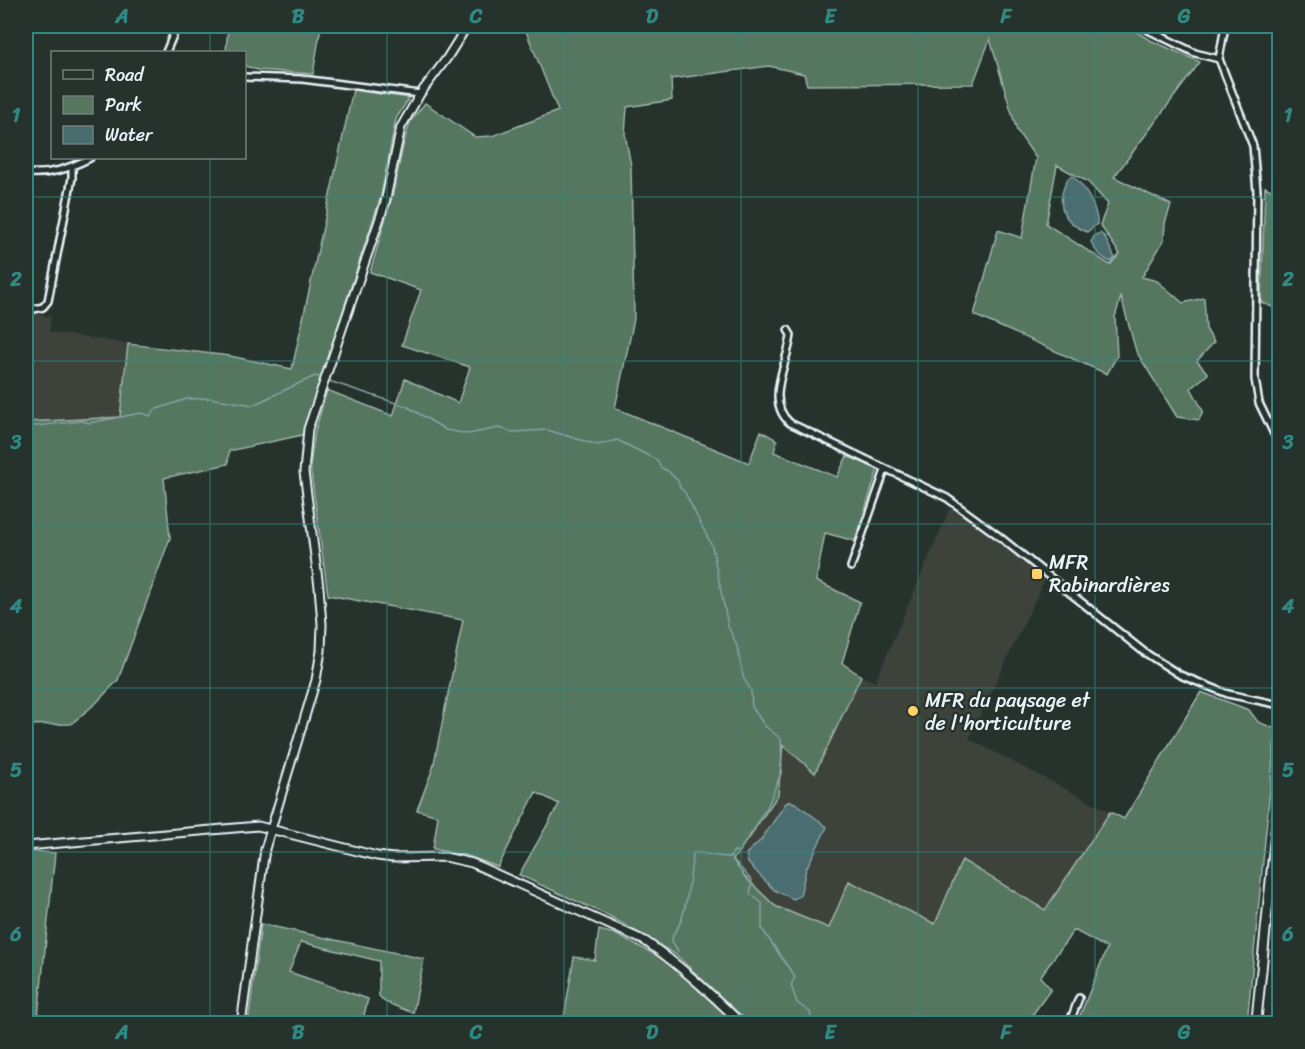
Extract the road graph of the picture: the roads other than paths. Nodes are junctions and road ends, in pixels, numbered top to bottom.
1 (177, 26) edge
2 (467, 26) edge
3 (1140, 26) edge
4 (1225, 26) edge
5 (166, 51) edge
6 (1219, 59) junction
7 (246, 77) edge
8 (420, 94) junction
9 (88, 159) edge
10 (72, 167) junction
11 (26, 173) edge
12 (26, 308) edge
13 (788, 330) dead end
14 (1280, 446) edge
15 (885, 470) junction
16 (851, 567) dead end
17 (1280, 705) edge
18 (1280, 788) edge
19 (271, 828) junction
20 (26, 846) edge
21 (1079, 998) dead end
22 (241, 1023) edge
23 (742, 1023) edge
24 (1069, 1023) edge
25 (1256, 1023) edge

1 - 5 street
2 - 8 street
3 - 6 street
4 - 6 street
6 - 14 street
7 - 8 street
8 - 19 street
9 - 10 street
10 - 11 street
10 - 12 street
13 - 15 street
15 - 16 street
15 - 17 street
18 - 25 main road
19 - 20 street
19 - 22 street
19 - 23 street
21 - 24 street

